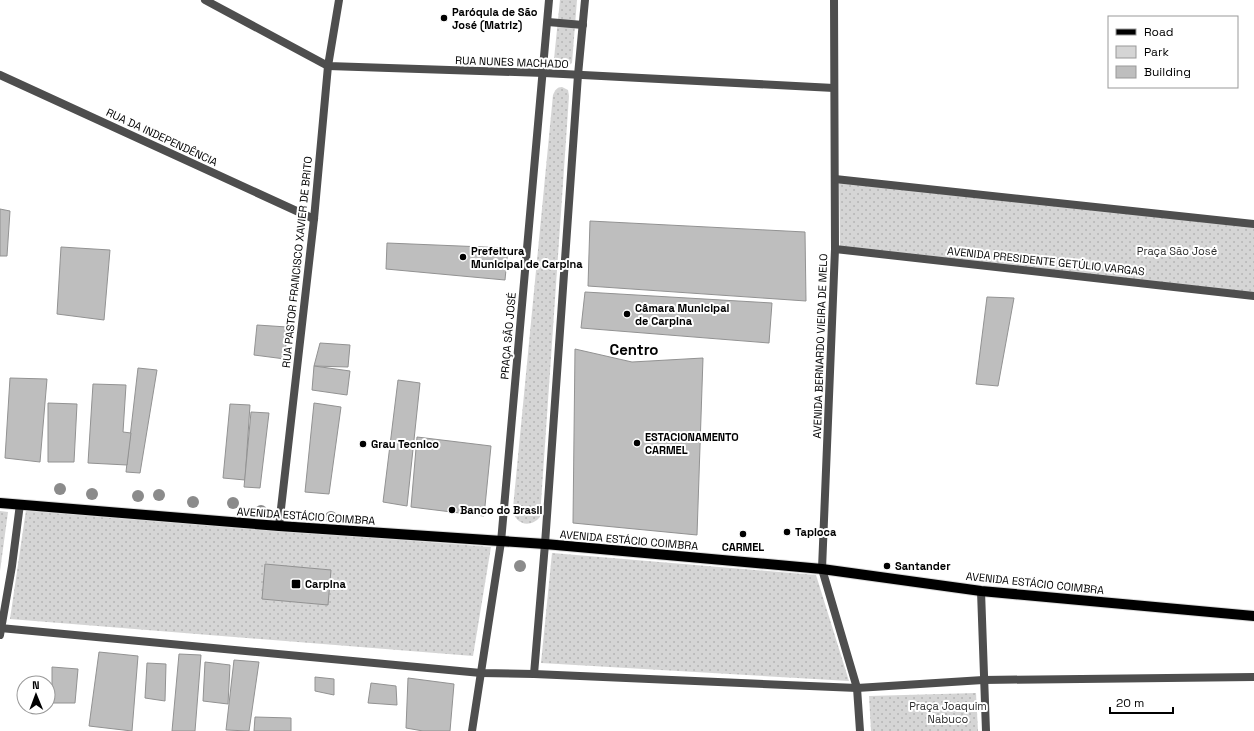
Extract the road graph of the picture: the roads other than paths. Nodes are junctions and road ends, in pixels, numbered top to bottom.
1 (205, 0) edge
2 (339, 0) edge
3 (550, 0) edge
4 (585, 0) edge
5 (834, 0) edge
6 (548, 22) junction
7 (583, 25) junction
8 (328, 66) junction
9 (544, 74) junction
10 (0, 75) edge
11 (578, 75) junction
12 (834, 88) junction
13 (835, 179) junction
14 (314, 219) junction
15 (1254, 224) edge
16 (835, 249) junction
17 (1254, 296) edge
18 (0, 503) edge
19 (20, 504) junction
20 (279, 526) junction
21 (500, 542) junction
22 (545, 544) junction
23 (822, 569) junction
24 (981, 591) junction
25 (1254, 616) edge
26 (0, 628) edge
27 (0, 635) edge
28 (480, 672) junction
29 (534, 674) junction
30 (1254, 677) edge
31 (983, 680) junction
32 (857, 688) junction
33 (472, 731) edge
34 (860, 731) edge
35 (986, 731) edge

1 - 8 street, RUA NUNES MACHADO
2 - 8 street, RUA PASTOR FRANCISCO XAVIER DE BRITO
3 - 6 street, PRAÇA SÃO JOSÉ
4 - 7 street
5 - 12 street, AVENIDA BERNARDO VIEIRA DE MELO
6 - 7 street
6 - 9 street, PRAÇA SÃO JOSÉ
7 - 11 street
8 - 9 street, RUA NUNES MACHADO
8 - 14 street, RUA PASTOR FRANCISCO XAVIER DE BRITO
9 - 11 street, RUA NUNES MACHADO
9 - 21 street, PRAÇA SÃO JOSÉ
10 - 14 street, RUA DA INDEPENDÊNCIA
11 - 12 street, RUA NUNES MACHADO
11 - 22 street
12 - 13 street, AVENIDA BERNARDO VIEIRA DE MELO
13 - 15 street
13 - 16 street, AVENIDA BERNARDO VIEIRA DE MELO
14 - 20 street, RUA PASTOR FRANCISCO XAVIER DE BRITO
16 - 17 street, AVENIDA PRESIDENTE GETÚLIO VARGAS
16 - 23 street, AVENIDA BERNARDO VIEIRA DE MELO
18 - 19 main road, AVENIDA ESTÁCIO COIMBRA
19 - 20 main road, AVENIDA ESTÁCIO COIMBRA
19 - 26 street
20 - 21 main road, AVENIDA ESTÁCIO COIMBRA
21 - 22 main road, AVENIDA ESTÁCIO COIMBRA
21 - 28 street, PRAÇA SÃO JOSÉ
22 - 23 main road, AVENIDA ESTÁCIO COIMBRA
22 - 29 street
23 - 24 main road, AVENIDA ESTÁCIO COIMBRA
23 - 32 street, AVENIDA BERNARDO VIEIRA DE MELO
24 - 25 main road, AVENIDA ESTÁCIO COIMBRA
24 - 31 street
26 - 27 street
26 - 28 street
28 - 29 street
28 - 33 street, PRAÇA SÃO JOSÉ
29 - 32 street
30 - 31 street
31 - 32 street
31 - 35 street
32 - 34 street, AVENIDA BERNARDO VIEIRA DE MELO

